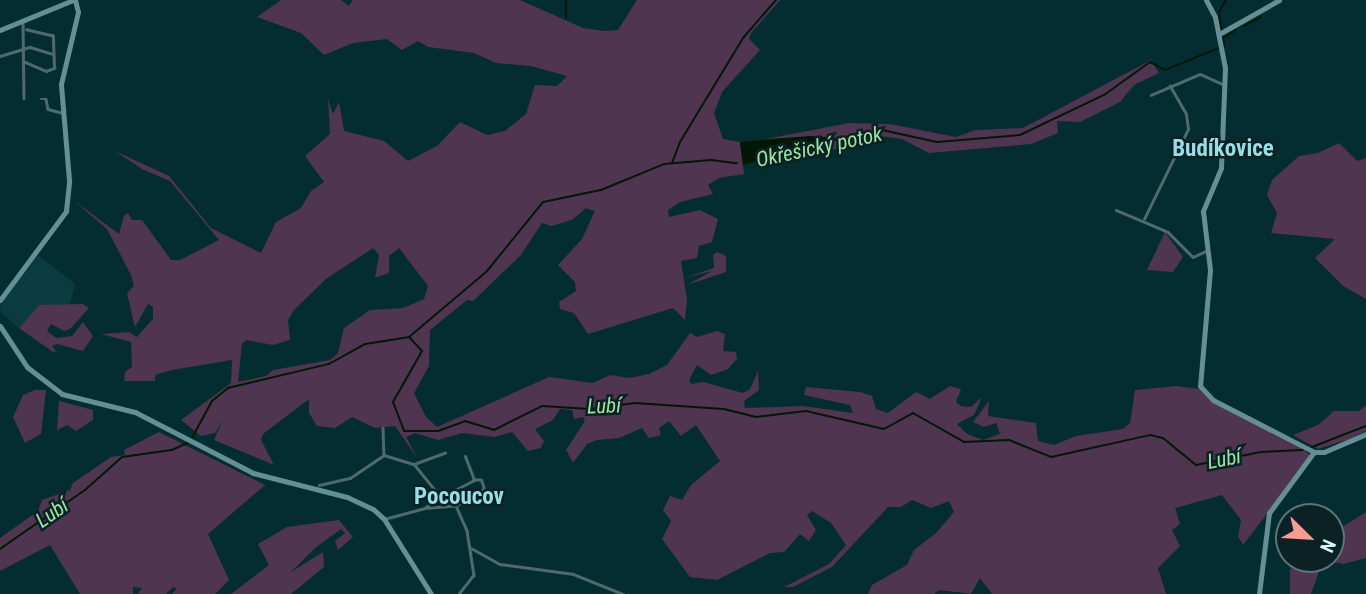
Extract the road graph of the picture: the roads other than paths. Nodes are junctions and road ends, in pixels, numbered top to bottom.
1 (74, 0) edge
2 (1206, 0) edge
3 (1279, 0) edge
4 (23, 20) junction
5 (0, 30) edge
6 (27, 30) junction
7 (1221, 33) junction
8 (25, 47) junction
9 (54, 54) junction
10 (0, 56) edge
11 (25, 62) junction
12 (1225, 85) junction
13 (1170, 86) junction
14 (1151, 95) dead end
15 (24, 98) dead end
16 (41, 99) dead end
17 (63, 113) junction
18 (1116, 210) dead end
19 (1144, 219) junction
20 (1206, 251) junction
21 (0, 300) edge
22 (0, 326) edge
23 (383, 428) dead end
24 (1366, 434) edge
25 (1312, 451) junction
26 (445, 453) dead end
27 (384, 455) junction
28 (465, 457) dead end
29 (414, 464) junction
30 (474, 480) junction
31 (319, 485) dead end
32 (443, 495) junction
33 (457, 505) junction
34 (425, 508) junction
35 (384, 519) junction
36 (471, 548) junction
37 (431, 594) edge
38 (459, 594) edge
39 (623, 594) edge
40 (1259, 594) edge

1 - 4 street
1 - 17 street
2 - 7 street
3 - 7 street
4 - 5 street
4 - 6 street
6 - 8 street
6 - 9 street
7 - 12 street
8 - 9 street
8 - 10 street
8 - 11 street
9 - 11 street
11 - 15 street
12 - 13 street
12 - 20 street
13 - 14 street
13 - 19 street
16 - 17 street
17 - 21 street
18 - 19 street
19 - 20 street
20 - 25 street
22 - 35 street
23 - 27 street
24 - 25 street
25 - 40 street
26 - 29 street
27 - 29 street
27 - 31 street
28 - 30 street
29 - 32 street
30 - 32 street
30 - 33 street
32 - 33 street
32 - 34 street
33 - 34 street
33 - 36 street
34 - 35 street
35 - 37 street
36 - 38 street
36 - 39 street

